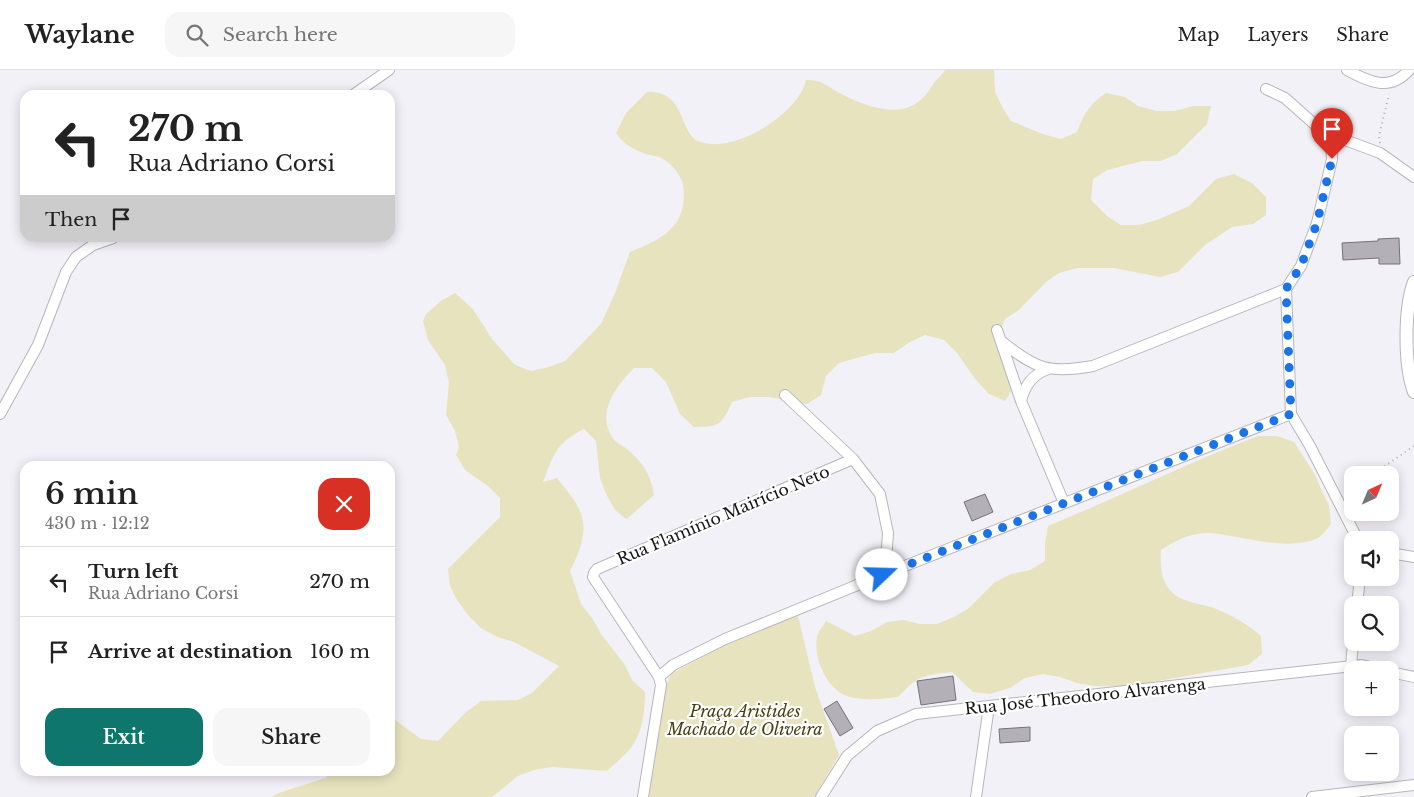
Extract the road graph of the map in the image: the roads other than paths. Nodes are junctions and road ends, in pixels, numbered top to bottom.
1 (388, 70) edge
2 (1347, 70) edge
3 (1409, 70) edge
4 (1266, 89) dead end
5 (361, 90) edge
6 (1331, 139) junction
7 (1414, 177) edge
8 (102, 242) edge
9 (1414, 282) edge
10 (1286, 289) junction
11 (997, 330) dead end
12 (1407, 333) junction
13 (1001, 341) junction
14 (1414, 356) edge
15 (1048, 369) junction
16 (1414, 392) edge
17 (785, 396) dead end
18 (1021, 401) junction
19 (0, 414) edge
20 (1291, 414) junction
21 (853, 459) junction
22 (1064, 503) junction
23 (1353, 531) edge
24 (1399, 554) edge
25 (1414, 557) edge
26 (882, 575) junction
27 (1344, 667) edge
28 (1399, 674) edge
29 (658, 676) junction
30 (1414, 677) edge
31 (989, 706) junction
32 (1414, 785) edge
33 (1380, 794) edge
34 (643, 797) edge
35 (821, 797) edge
36 (976, 797) edge
37 (1312, 797) edge

1 - 5 street
2 - 3 street
4 - 6 street
6 - 7 street
6 - 10 street
8 - 19 street
9 - 12 street
10 - 15 street
10 - 20 street
11 - 13 street
12 - 14 street
12 - 16 street
13 - 15 street
13 - 18 street
15 - 18 street
17 - 21 street
18 - 22 street
20 - 22 street
20 - 23 street
21 - 26 street
21 - 29 street, Rua Flamínio Mairício Neto
22 - 26 street
24 - 25 street
26 - 29 street
27 - 31 street, Rua José Theodoro Alvarenga
28 - 30 street
29 - 34 street
31 - 35 street, Rua José Theodoro Alvarenga
31 - 36 street
32 - 33 street
33 - 37 street

